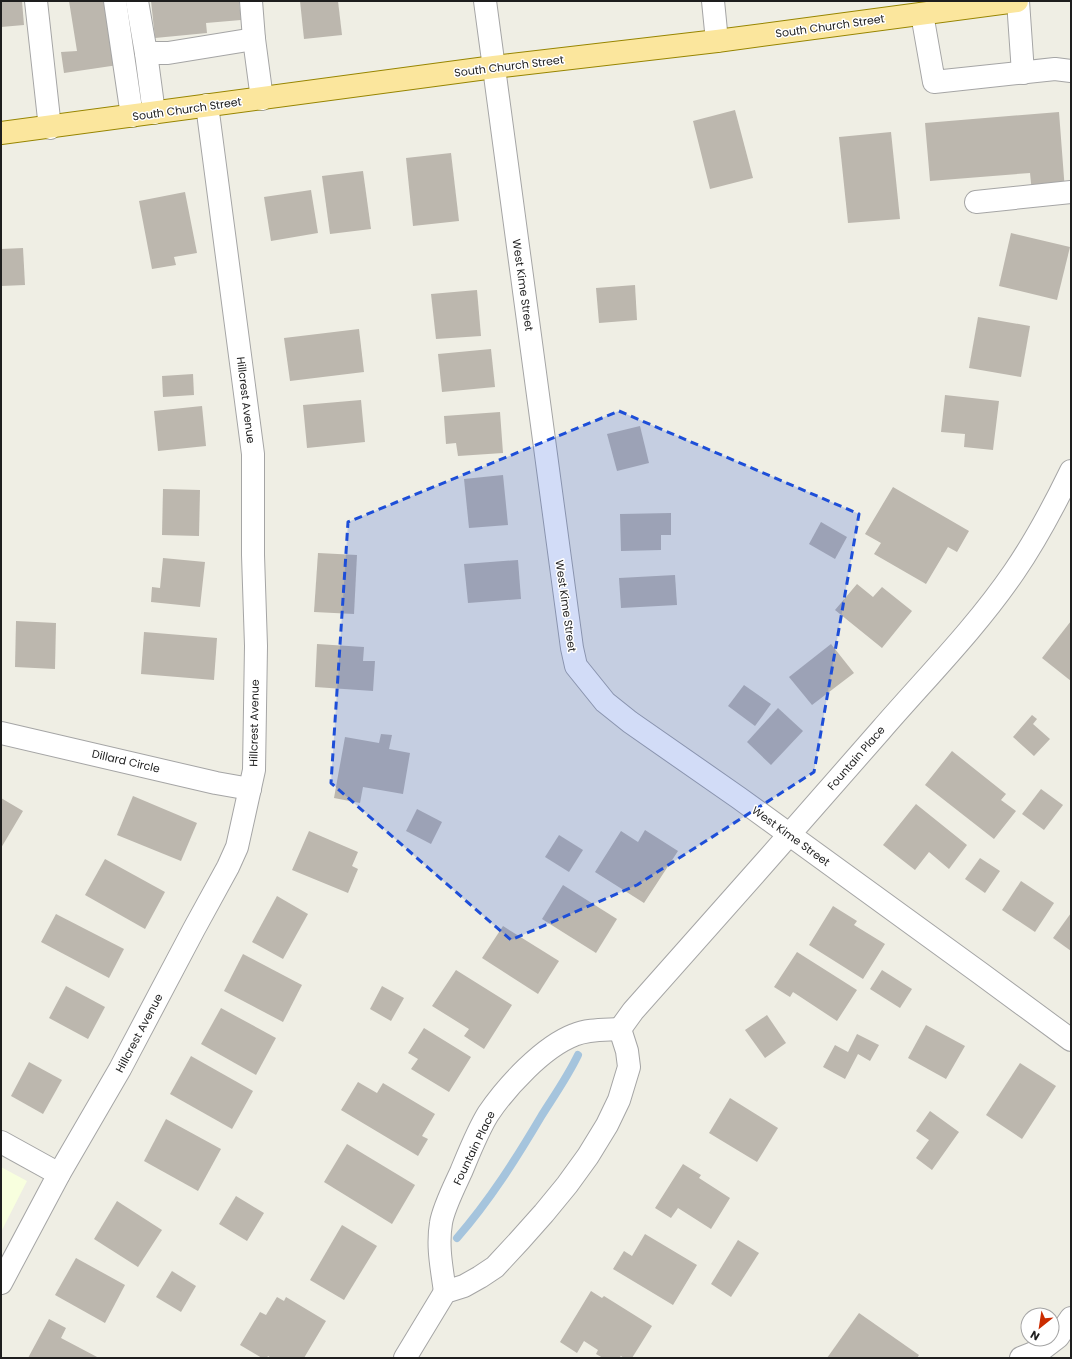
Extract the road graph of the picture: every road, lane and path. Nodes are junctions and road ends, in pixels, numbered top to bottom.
1 (36, 1) edge
2 (115, 1) edge
3 (137, 1) edge
4 (251, 1) edge
5 (485, 1) edge
6 (713, 1) edge
7 (1017, 1) edge
8 (967, 4) edge
9 (922, 14) junction
10 (254, 39) junction
11 (717, 41) junction
12 (146, 53) junction
13 (494, 67) junction
14 (1071, 71) edge
15 (1023, 73) junction
16 (262, 99) junction
17 (207, 105) junction
18 (154, 113) junction
19 (132, 116) junction
20 (50, 128) junction
21 (1, 133) edge
22 (1071, 192) edge
23 (976, 202) dead end
24 (1071, 471) edge
25 (1, 732) edge
26 (250, 789) junction
27 (789, 836) junction
28 (620, 1029) junction
29 (1071, 1040) edge
30 (1, 1142) edge
31 (59, 1174) junction
32 (1, 1284) edge
33 (445, 1292) junction
34 (1071, 1318) edge
35 (405, 1358) edge
36 (1021, 1358) edge

1 - 20 street
2 - 19 street
3 - 12 street
4 - 10 street
5 - 13 street, West Kime Street
6 - 11 street
7 - 8 main road, South Church Street
7 - 15 street
8 - 9 main road, South Church Street
9 - 11 main road, South Church Street
9 - 15 street
10 - 12 street
10 - 16 street
11 - 13 main road, South Church Street
12 - 18 street
13 - 16 main road, South Church Street
13 - 27 street, West Kime Street
14 - 15 street
16 - 17 main road, South Church Street
17 - 18 main road, South Church Street
17 - 26 street, Hillcrest Avenue
18 - 19 main road, South Church Street
19 - 20 main road, South Church Street
20 - 21 main road, South Church Street
22 - 23 street
24 - 27 street, Fountain Place
25 - 26 street, Dillard Circle
26 - 31 street, Hillcrest Avenue
27 - 28 street, Fountain Place
27 - 29 street, West Kime Street
28 - 33 street
28 - 33 street, Fountain Place
30 - 31 street
31 - 32 street, Hillcrest Avenue
33 - 35 street
34 - 36 street

